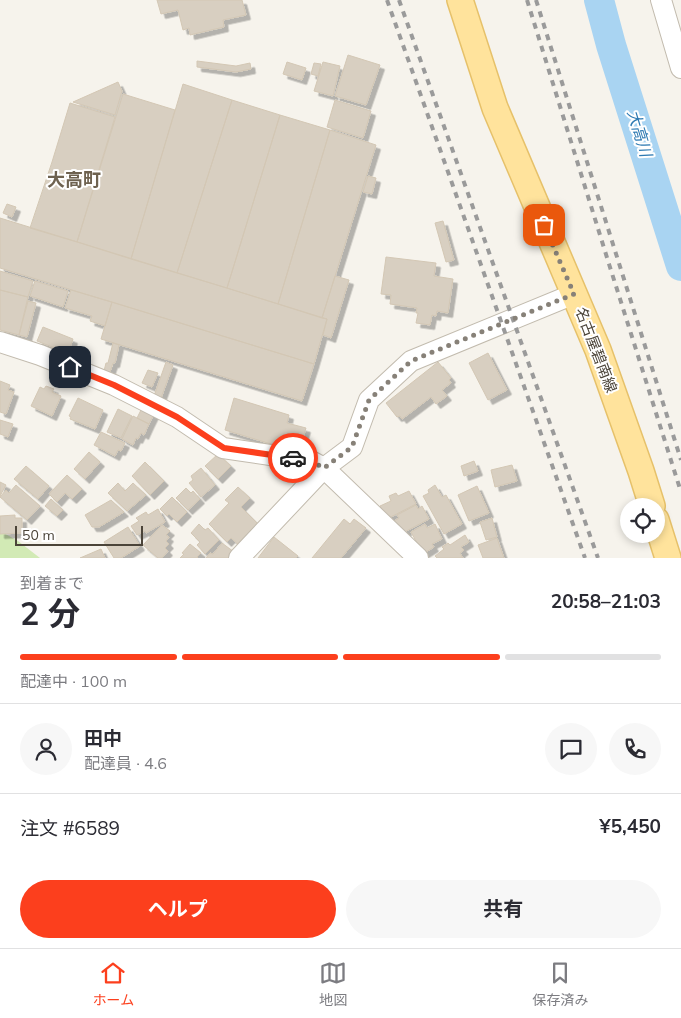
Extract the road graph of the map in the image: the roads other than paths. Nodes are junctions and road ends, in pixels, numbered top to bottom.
1 (460, 0) edge
2 (661, 0) edge
3 (676, 29) edge
4 (681, 68) edge
5 (574, 294) junction
6 (0, 342) edge
7 (324, 468) junction
8 (650, 498) edge
9 (663, 543) edge
10 (239, 558) edge
11 (418, 558) edge
12 (668, 558) edge

1 - 5 main road, 名古屋碧南線
2 - 3 street
3 - 4 street
5 - 7 street
5 - 8 main road, 名古屋碧南線
6 - 7 street
7 - 10 street
7 - 11 street
9 - 12 main road

